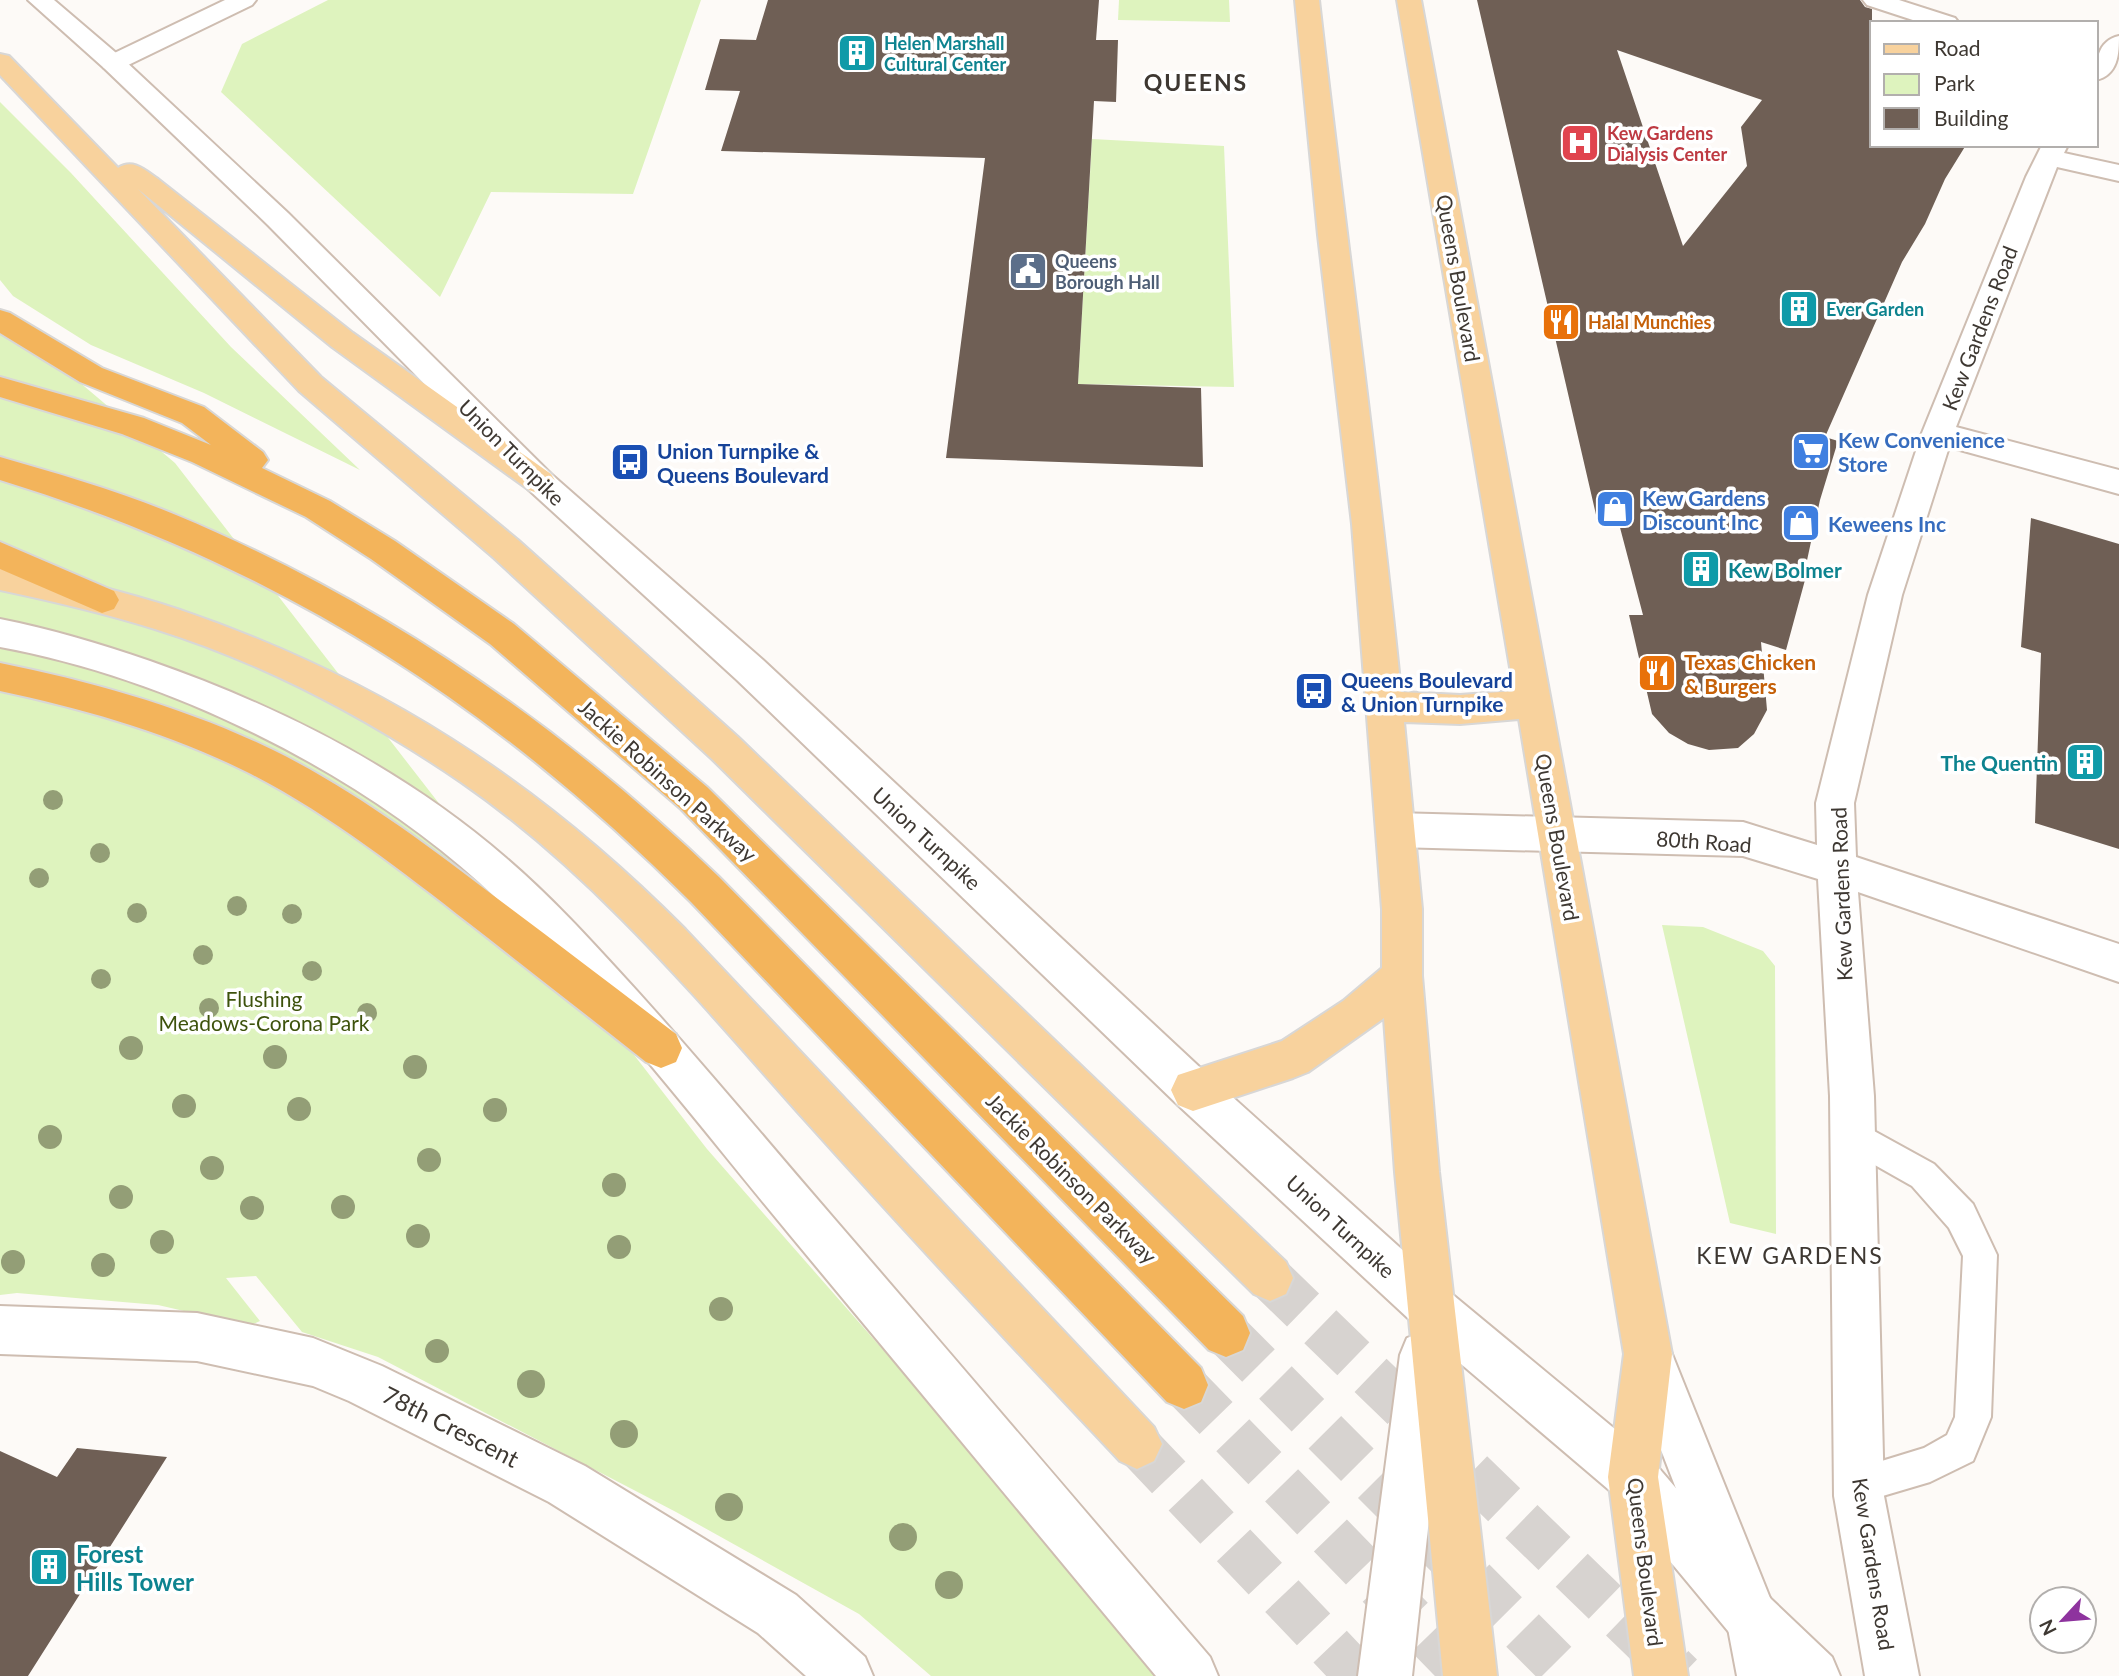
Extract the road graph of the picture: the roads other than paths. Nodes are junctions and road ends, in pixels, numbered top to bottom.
1 (40, 0) edge
2 (244, 0) edge
3 (1307, 0) edge
4 (1409, 0) edge
5 (1875, 0) edge
6 (1941, 21) edge
7 (2119, 43) edge
8 (0, 61) edge
9 (114, 63) junction
10 (2098, 70) edge
11 (71, 134) junction
12 (2052, 151) edge
13 (2119, 173) edge
14 (0, 320) edge
15 (0, 387) edge
16 (1938, 433) junction
17 (0, 468) edge
18 (540, 482) junction
19 (2119, 482) edge
20 (0, 494) edge
21 (318, 509) junction
22 (141, 516) junction
23 (0, 555) edge
24 (0, 577) edge
25 (102, 600) junction
26 (0, 633) edge
27 (0, 677) edge
28 (1535, 702) junction
29 (1384, 705) junction
30 (1395, 831) junction
31 (1558, 835) junction
32 (1837, 868) junction
33 (2119, 963) edge
34 (1402, 976) junction
35 (661, 1048) junction
36 (1193, 1090) junction
37 (1854, 1136) junction
38 (1270, 1278) tunnel mouth
39 (1430, 1307) junction
40 (0, 1330) edge
41 (1226, 1333) tunnel mouth
42 (1648, 1353) junction
43 (1184, 1385) tunnel mouth
44 (1138, 1444) tunnel mouth
45 (1633, 1477) junction
46 (1859, 1485) junction
47 (1752, 1618) junction
48 (846, 1676) edge
49 (1191, 1676) edge
50 (1385, 1676) edge
51 (1470, 1676) edge
52 (1661, 1676) edge
53 (1764, 1676) edge
54 (1813, 1676) edge
55 (1892, 1676) edge

1 - 9 main road, Union Turnpike
2 - 9 main road
3 - 29 main road
4 - 28 main road, Queens Boulevard
5 - 6 main road
7 - 10 main road
8 - 11 main road
9 - 18 main road, Union Turnpike
11 - 18 main road
11 - 38 main road
12 - 13 main road
12 - 16 main road, Kew Gardens Road
14 - 21 highway
15 - 21 highway, Jackie Robinson Parkway
16 - 19 main road
16 - 32 main road, Kew Gardens Road
17 - 22 highway
18 - 36 main road, Union Turnpike
20 - 22 highway
21 - 41 highway, Jackie Robinson Parkway
22 - 43 highway
23 - 25 highway
24 - 25 main road
25 - 44 main road
26 - 35 main road
27 - 35 highway
28 - 29 main road
28 - 31 main road, Queens Boulevard
29 - 30 main road
30 - 31 main road, 80th Road
30 - 34 main road
31 - 32 main road, 80th Road
31 - 42 main road, Queens Boulevard
32 - 33 main road, 80th Road
32 - 37 main road, Kew Gardens Road
34 - 36 main road
34 - 39 main road
35 - 49 main road
36 - 39 main road, Union Turnpike
37 - 46 main road, Kew Gardens Road
37 - 46 lane
39 - 45 main road, Union Turnpike
39 - 50 main road
39 - 51 main road
40 - 48 main road, 78th Crescent
42 - 45 main road, Queens Boulevard
42 - 47 main road
45 - 47 main road, Union Turnpike
45 - 52 main road, Queens Boulevard
46 - 55 main road, Kew Gardens Road
47 - 53 main road
47 - 54 main road, Union Turnpike

